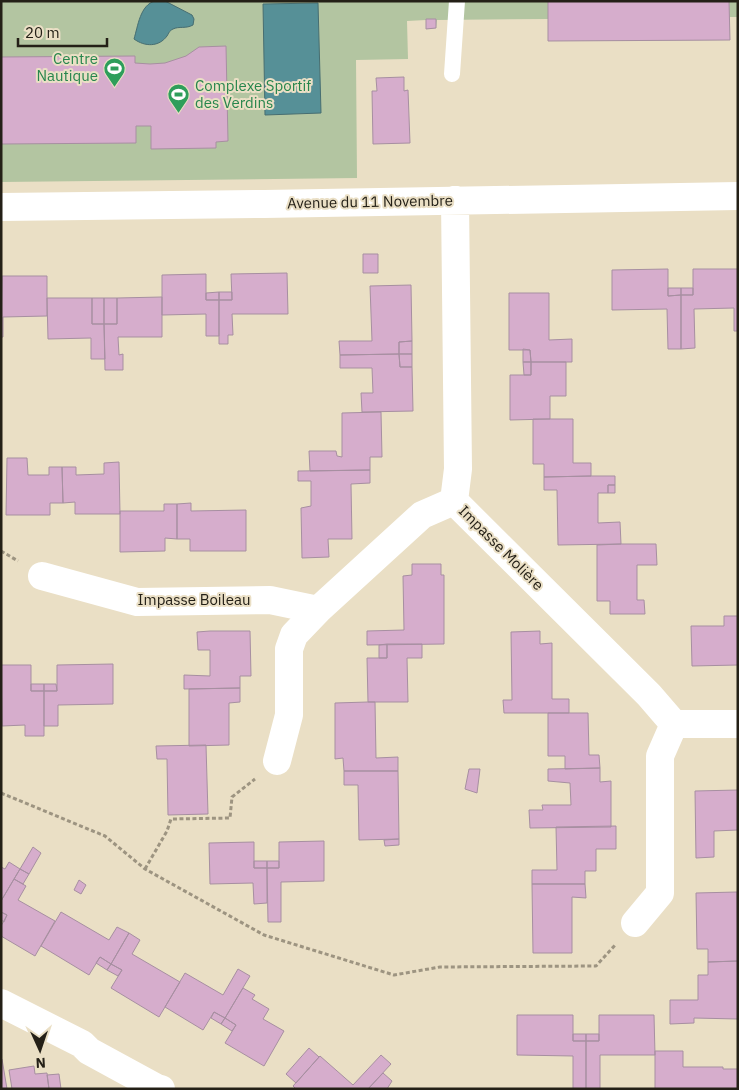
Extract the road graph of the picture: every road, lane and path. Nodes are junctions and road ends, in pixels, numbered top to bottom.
1 (456, 1) edge
2 (452, 74) dead end
3 (738, 196) edge
4 (455, 200) junction
5 (1, 207) edge
6 (454, 501) junction
7 (42, 576) dead end
8 (318, 610) junction
9 (674, 724) junction
10 (738, 724) edge
11 (278, 761) joint
12 (1, 793) edge
13 (145, 869) junction
14 (635, 923) joint
15 (1, 1003) edge
16 (161, 1089) edge

1 - 2 lane
3 - 4 street, Avenue du 11 Novembre
4 - 5 street, Avenue du 11 Novembre
4 - 6 street, Impasse Molière
6 - 8 street
6 - 9 street, Impasse Molière
7 - 8 street, Impasse Boileau
8 - 11 street
9 - 10 street
9 - 14 street
11 - 13 path
12 - 13 path
13 - 14 path
15 - 16 street

